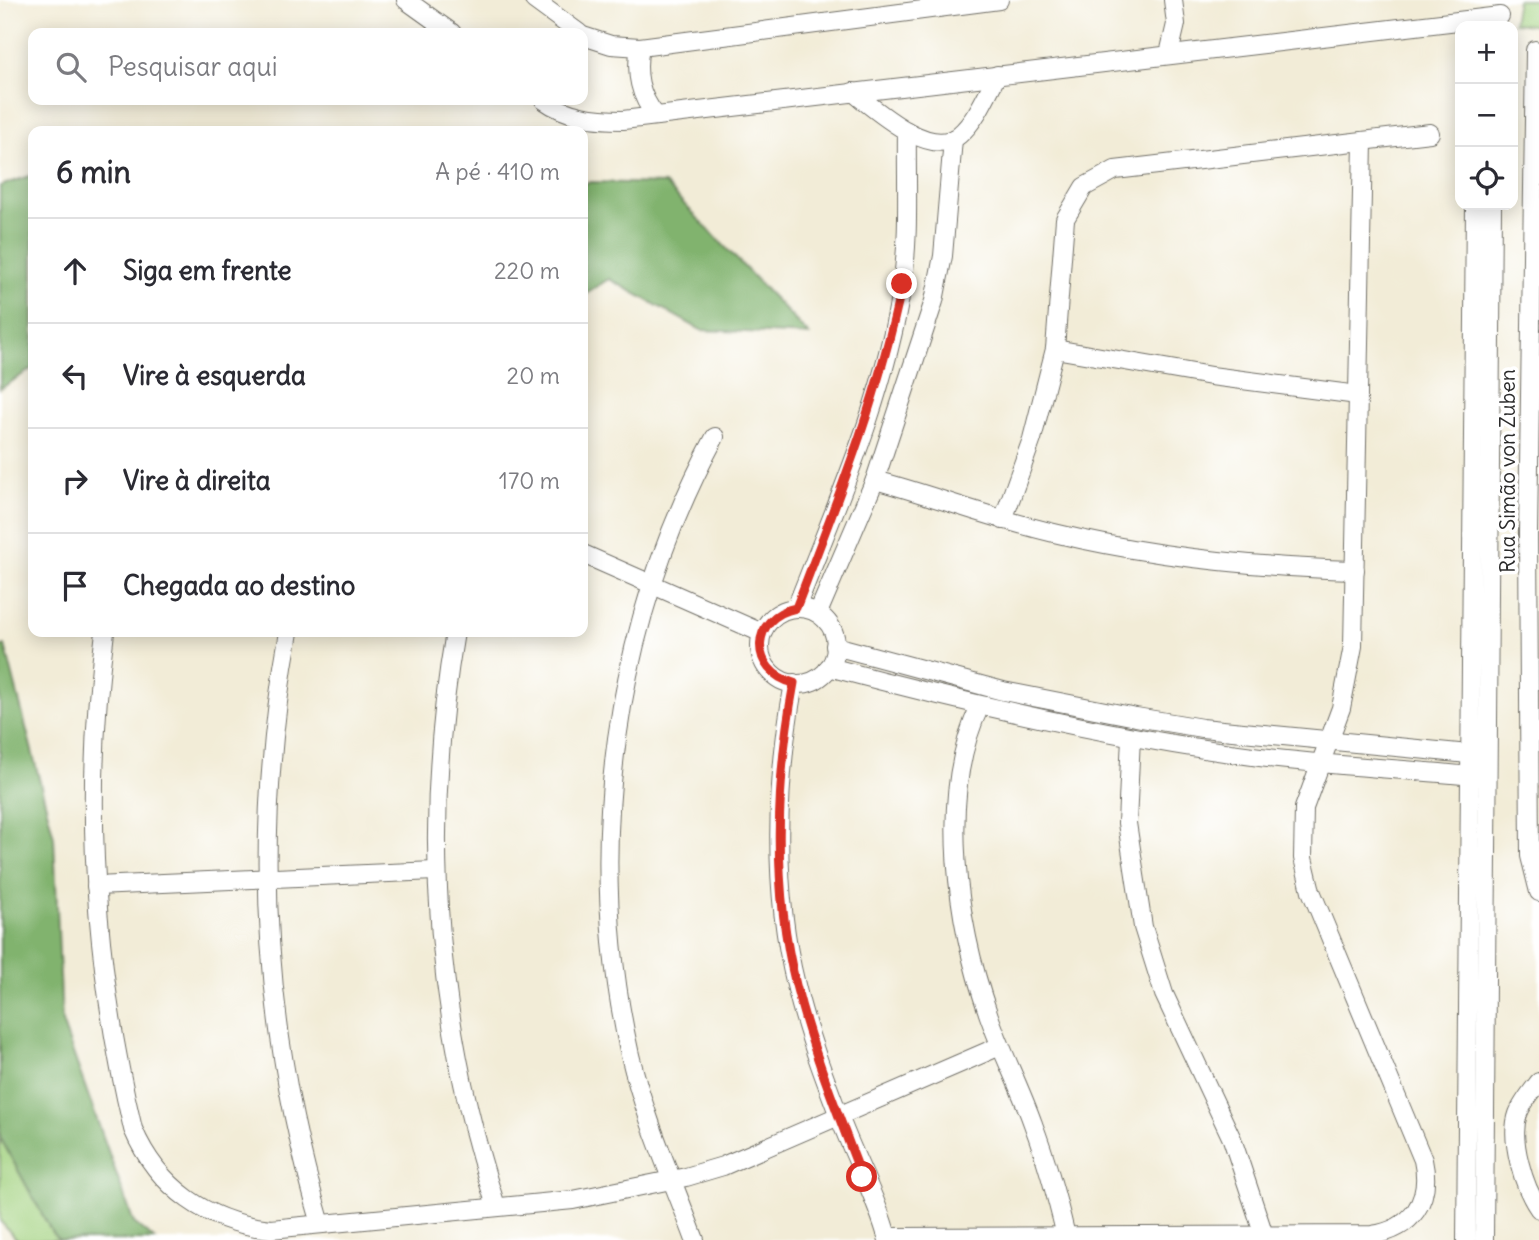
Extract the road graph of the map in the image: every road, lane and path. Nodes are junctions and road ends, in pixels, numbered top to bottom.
1 (406, 0) edge
2 (534, 0) edge
3 (999, 0) edge
4 (1173, 0) edge
5 (939, 4) edge
6 (907, 6) edge
7 (1481, 14) edge
8 (1501, 14) edge
9 (445, 28) edge
10 (573, 28) edge
11 (588, 37) edge
12 (640, 47) junction
13 (1535, 50) dead end
14 (1169, 54) junction
15 (997, 75) junction
16 (853, 92) junction
17 (551, 105) edge
18 (656, 116) junction
19 (907, 131) junction
20 (1430, 133) dead end
21 (953, 139) junction
22 (1363, 141) junction
23 (1536, 153) edge
24 (1475, 210) edge
25 (1492, 210) edge
26 (1055, 349) junction
27 (1358, 395) junction
28 (715, 437) dead end
29 (875, 480) junction
30 (1003, 520) junction
31 (1534, 534) edge
32 (588, 556) edge
33 (1355, 570) junction
34 (653, 586) junction
35 (796, 608) junction
36 (818, 613) junction
37 (762, 633) junction
38 (105, 637) edge
39 (288, 637) edge
40 (454, 637) edge
41 (835, 646) junction
42 (829, 667) junction
43 (794, 683) junction
44 (980, 706) junction
45 (1131, 737) junction
46 (1331, 739) junction
47 (1478, 755) junction
48 (1321, 764) junction
49 (1477, 777) junction
50 (1535, 844) edge
51 (435, 870) junction
52 (266, 880) junction
53 (96, 886) junction
54 (1539, 892) edge
55 (1000, 1046) junction
56 (1539, 1082) edge
57 (839, 1116) junction
58 (671, 1181) junction
59 (496, 1206) junction
60 (1539, 1209) edge
61 (321, 1224) junction
62 (1264, 1235) junction
63 (1066, 1236) junction
64 (888, 1239) edge
65 (695, 1240) edge
66 (1466, 1240) edge
67 (1484, 1240) edge

1 - 9 street
2 - 10 street
3 - 5 street
4 - 14 street
5 - 6 street
6 - 12 street
7 - 8 street
7 - 14 street
11 - 12 street
12 - 18 street
13 - 23 street, Rua Simão von Zuben
14 - 15 street
15 - 16 street
15 - 21 street
16 - 18 street
16 - 19 street
17 - 18 street
19 - 21 street
19 - 35 street
20 - 22 street
21 - 29 street
22 - 26 street
22 - 27 street
23 - 31 street, Rua Simão von Zuben
24 - 47 street
25 - 47 street
26 - 27 street
26 - 30 street
27 - 33 street
28 - 34 street
29 - 30 street
29 - 36 street
30 - 33 street
31 - 50 street, Rua Simão von Zuben
32 - 34 street
33 - 46 street
34 - 37 street
34 - 58 street
35 - 36 street
35 - 37 street
36 - 41 street
37 - 43 street
38 - 53 street
39 - 52 street
40 - 51 street
41 - 42 street
41 - 46 street
42 - 43 street
42 - 44 street
43 - 57 street
44 - 45 street
44 - 55 street
45 - 48 street
45 - 62 street
46 - 47 street
46 - 48 street
47 - 49 street
48 - 49 street
48 - 62 street
49 - 66 street
49 - 67 street
50 - 54 street, Rua Simão von Zuben
51 - 52 street
51 - 59 street
52 - 53 street
52 - 61 street
53 - 61 street
55 - 57 street
55 - 63 street
56 - 60 street
57 - 58 street
57 - 64 street
58 - 59 street
58 - 65 street
59 - 61 street
62 - 63 street
63 - 64 street

